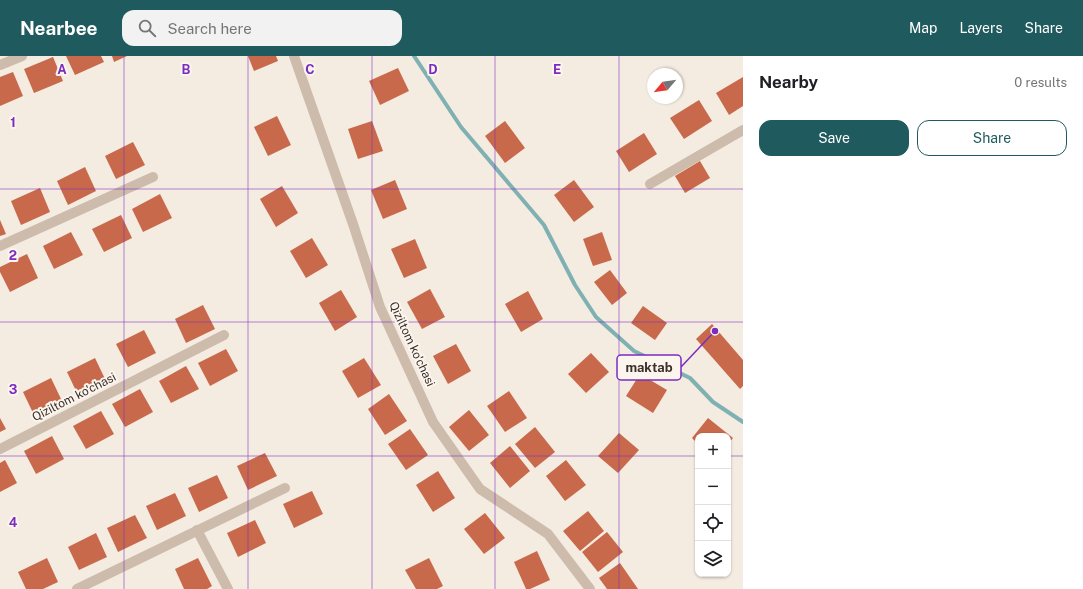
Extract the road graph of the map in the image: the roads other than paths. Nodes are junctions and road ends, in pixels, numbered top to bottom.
1 (22, 56) edge
2 (294, 56) edge
3 (0, 65) edge
4 (743, 130) edge
5 (153, 177) dead end
6 (650, 184) dead end
7 (0, 246) edge
8 (224, 335) dead end
9 (0, 448) edge
10 (286, 488) dead end
11 (197, 530) junction
12 (77, 589) edge
13 (228, 589) edge
14 (590, 589) edge

1 - 3 street
2 - 14 street, Qiziltom ko'chasi
4 - 6 street
5 - 7 street
8 - 9 street, Qiziltom ko'chasi
10 - 11 street
11 - 12 street
11 - 13 street

